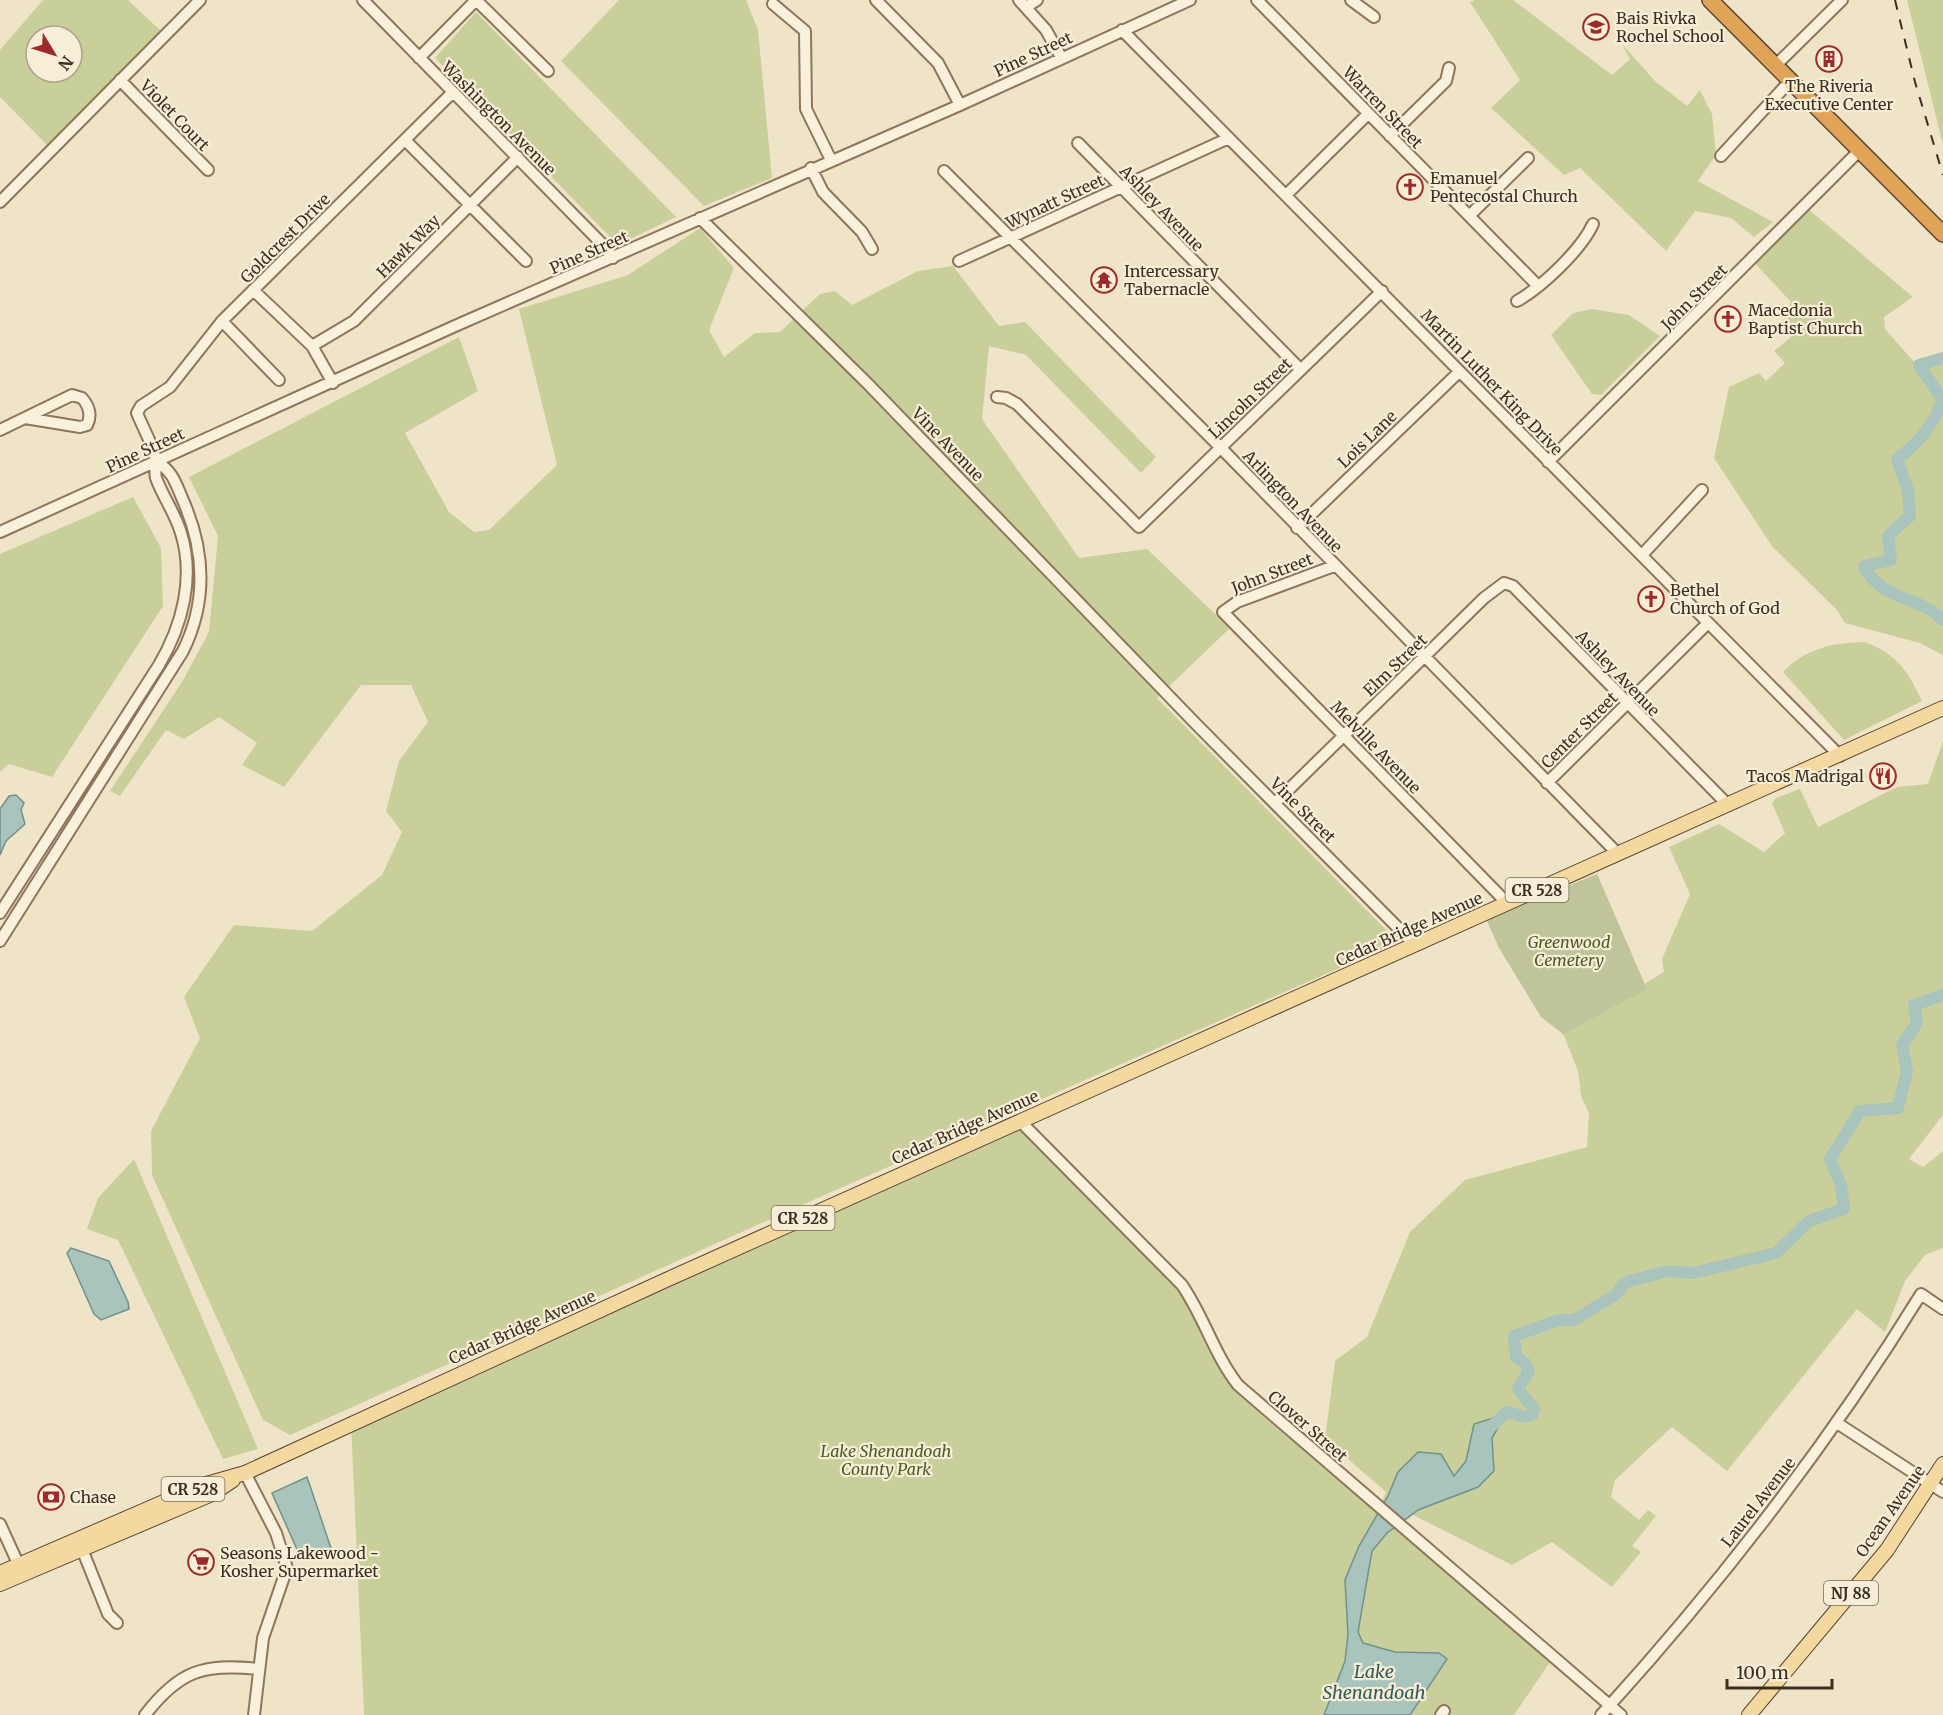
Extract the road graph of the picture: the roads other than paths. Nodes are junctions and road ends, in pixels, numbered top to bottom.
1 (200, 0) edge
2 (363, 0) edge
3 (476, 0) edge
4 (876, 0) edge
5 (1037, 0) edge
6 (1190, 0) edge
7 (1257, 0) edge
8 (1351, 0) edge
9 (1710, 0) edge
10 (1842, 0) edge
11 (773, 4) dead end
12 (1022, 4) edge
13 (1374, 17) dead end
14 (1122, 30) junction
15 (419, 58) junction
16 (1058, 59) junction
17 (1775, 66) junction
18 (1449, 68) dead end
19 (548, 71) dead end
20 (120, 80) junction
21 (1790, 81) junction
22 (453, 92) junction
23 (960, 105) junction
24 (1368, 114) junction
25 (1390, 136) junction
26 (1229, 138) junction
27 (405, 140) junction
28 (1078, 143) dead end
29 (1860, 150) junction
30 (1720, 156) dead end
31 (518, 157) junction
32 (1528, 158) dead end
33 (831, 160) junction
34 (811, 168) junction
35 (208, 170) dead end
36 (944, 171) dead end
37 (1121, 187) junction
38 (1286, 195) junction
39 (0, 202) edge
40 (470, 205) junction
41 (1470, 215) junction
42 (700, 218) junction
43 (1593, 225) dead end
44 (1943, 234) edge
45 (1010, 238) junction
46 (872, 249) dead end
47 (613, 258) junction
48 (526, 261) dead end
49 (959, 261) dead end
50 (1538, 286) junction
51 (253, 290) junction
52 (1382, 291) junction
53 (1517, 301) dead end
54 (222, 321) junction
55 (312, 346) junction
56 (1300, 370) junction
57 (1458, 372) junction
58 (279, 380) dead end
59 (333, 383) junction
60 (997, 397) dead end
61 (25, 418) junction
62 (0, 430) edge
63 (1221, 448) junction
64 (156, 461) junction
65 (1548, 462) junction
66 (1702, 490) dead end
67 (1297, 528) junction
68 (0, 532) edge
69 (1642, 555) junction
70 (1334, 566) junction
71 (1484, 598) joint
72 (1223, 612) joint
73 (1708, 623) junction
74 (171, 645) junction
75 (183, 651) junction
76 (1424, 657) junction
77 (1170, 697) joint
78 (1626, 704) junction
79 (1943, 708) edge
80 (1344, 735) junction
81 (1840, 756) junction
82 (84, 782) junction
83 (1547, 783) junction
84 (96, 789) junction
85 (1275, 803) junction
86 (1728, 805) junction
87 (1618, 854) junction
88 (1508, 903) junction
89 (0, 913) edge
90 (0, 941) edge
91 (1415, 945) junction
92 (1020, 1121) junction
93 (1943, 1309) edge
94 (1838, 1423) junction
95 (1943, 1464) edge
96 (245, 1473) junction
97 (1930, 1484) junction
98 (1943, 1492) edge
99 (0, 1524) edge
100 (82, 1549) junction
101 (21, 1569) junction
102 (3, 1573) edge
103 (117, 1623) dead end
104 (258, 1669) junction
105 (1610, 1705) junction
106 (145, 1715) edge
107 (254, 1715) edge
108 (1601, 1715) edge
109 (1621, 1715) edge
110 (1749, 1715) edge

1 - 20 street
2 - 15 street, Washington Avenue
3 - 15 street
3 - 19 street
4 - 23 street
5 - 12 street
6 - 14 street, Pine Street
7 - 24 street, Warren Street
8 - 13 street
9 - 17 highway
10 - 17 street
11 - 33 street
12 - 16 street
14 - 16 street, Pine Street
14 - 26 street, Martin Luther King Drive
15 - 22 street, Washington Avenue
16 - 23 street, Pine Street
17 - 21 highway
18 - 25 street
20 - 35 street, Violet Court
20 - 39 street
21 - 29 highway
21 - 30 street
22 - 27 street, Goldcrest Drive
22 - 31 street, Washington Avenue
23 - 33 street, Pine Street
24 - 25 street, Warren Street
24 - 38 street
25 - 41 street, Warren Street
26 - 37 street, Wynatt Street
26 - 38 street, Martin Luther King Drive
27 - 40 street
27 - 51 street, Goldcrest Drive
28 - 37 street, Ashley Avenue
29 - 44 highway
29 - 65 street, John Street
31 - 40 street, Hawk Way
31 - 47 street, Washington Avenue
32 - 41 street
33 - 34 street, Pine Street
34 - 42 street, Pine Street
34 - 46 street
36 - 45 street, Arlington Avenue
37 - 45 street, Wynatt Street
37 - 56 street, Ashley Avenue
38 - 52 street, Martin Luther King Drive
40 - 48 street
40 - 55 street, Hawk Way
41 - 50 street, Warren Street
42 - 47 street, Pine Street
42 - 77 street, Vine Avenue
43 - 50 street
45 - 49 street, Wynatt Street
45 - 63 street, Arlington Avenue
47 - 59 street, Pine Street
50 - 53 street
51 - 54 street, Goldcrest Drive
51 - 55 street
52 - 56 street, Lincoln Street
52 - 57 street, Martin Luther King Drive
54 - 58 street
54 - 64 street, Goldcrest Drive
55 - 59 street
56 - 63 street, Lincoln Street
57 - 65 street, Martin Luther King Drive
57 - 67 street, Lois Lane
59 - 64 street, Pine Street
60 - 63 street, Lincoln Street
61 - 61 street
61 - 62 street
63 - 67 street, Arlington Avenue
64 - 68 street, Pine Street
64 - 74 street
64 - 75 street
65 - 69 street, Martin Luther King Drive
66 - 69 street
67 - 70 street, Arlington Avenue
69 - 73 street, Martin Luther King Drive
70 - 72 street, John Street
70 - 76 street, Arlington Avenue
71 - 76 street, Elm Street
71 - 78 street, Ashley Avenue
72 - 80 street, Melville Avenue
73 - 78 street, Center Street
73 - 81 street, Martin Luther King Drive
74 - 75 street
74 - 82 street
75 - 84 street
76 - 80 street, Elm Street
76 - 83 street, Arlington Avenue
77 - 85 street, Vine Street
78 - 83 street, Center Street
78 - 86 street, Ashley Avenue
79 - 81 main road, Cedar Bridge Avenue / CR 528
80 - 85 street, Elm Street
80 - 88 street, Melville Avenue
81 - 86 main road, Cedar Bridge Avenue / CR 528
82 - 84 street
82 - 89 street
83 - 87 street, Arlington Avenue
84 - 90 street
85 - 91 street, Vine Street
86 - 87 main road, Cedar Bridge Avenue / CR 528
87 - 88 main road, Cedar Bridge Avenue / CR 528
88 - 91 main road, Cedar Bridge Avenue / CR 528
91 - 92 main road, Cedar Bridge Avenue / CR 528
92 - 96 main road, Cedar Bridge Avenue / CR 528
92 - 105 street, Clover Street
93 - 94 street, Laurel Avenue
94 - 97 street
94 - 105 street, Laurel Avenue
95 - 97 main road, Ocean Avenue / NJ 88
96 - 100 main road
96 - 101 main road, Cedar Bridge Avenue / CR 528
96 - 104 street
97 - 98 street
97 - 110 main road, Ocean Avenue / NJ 88
99 - 101 street
100 - 101 main road
100 - 103 street
101 - 102 main road
104 - 106 street
104 - 107 street
105 - 108 street, Laurel Avenue
105 - 109 street, Clover Street

